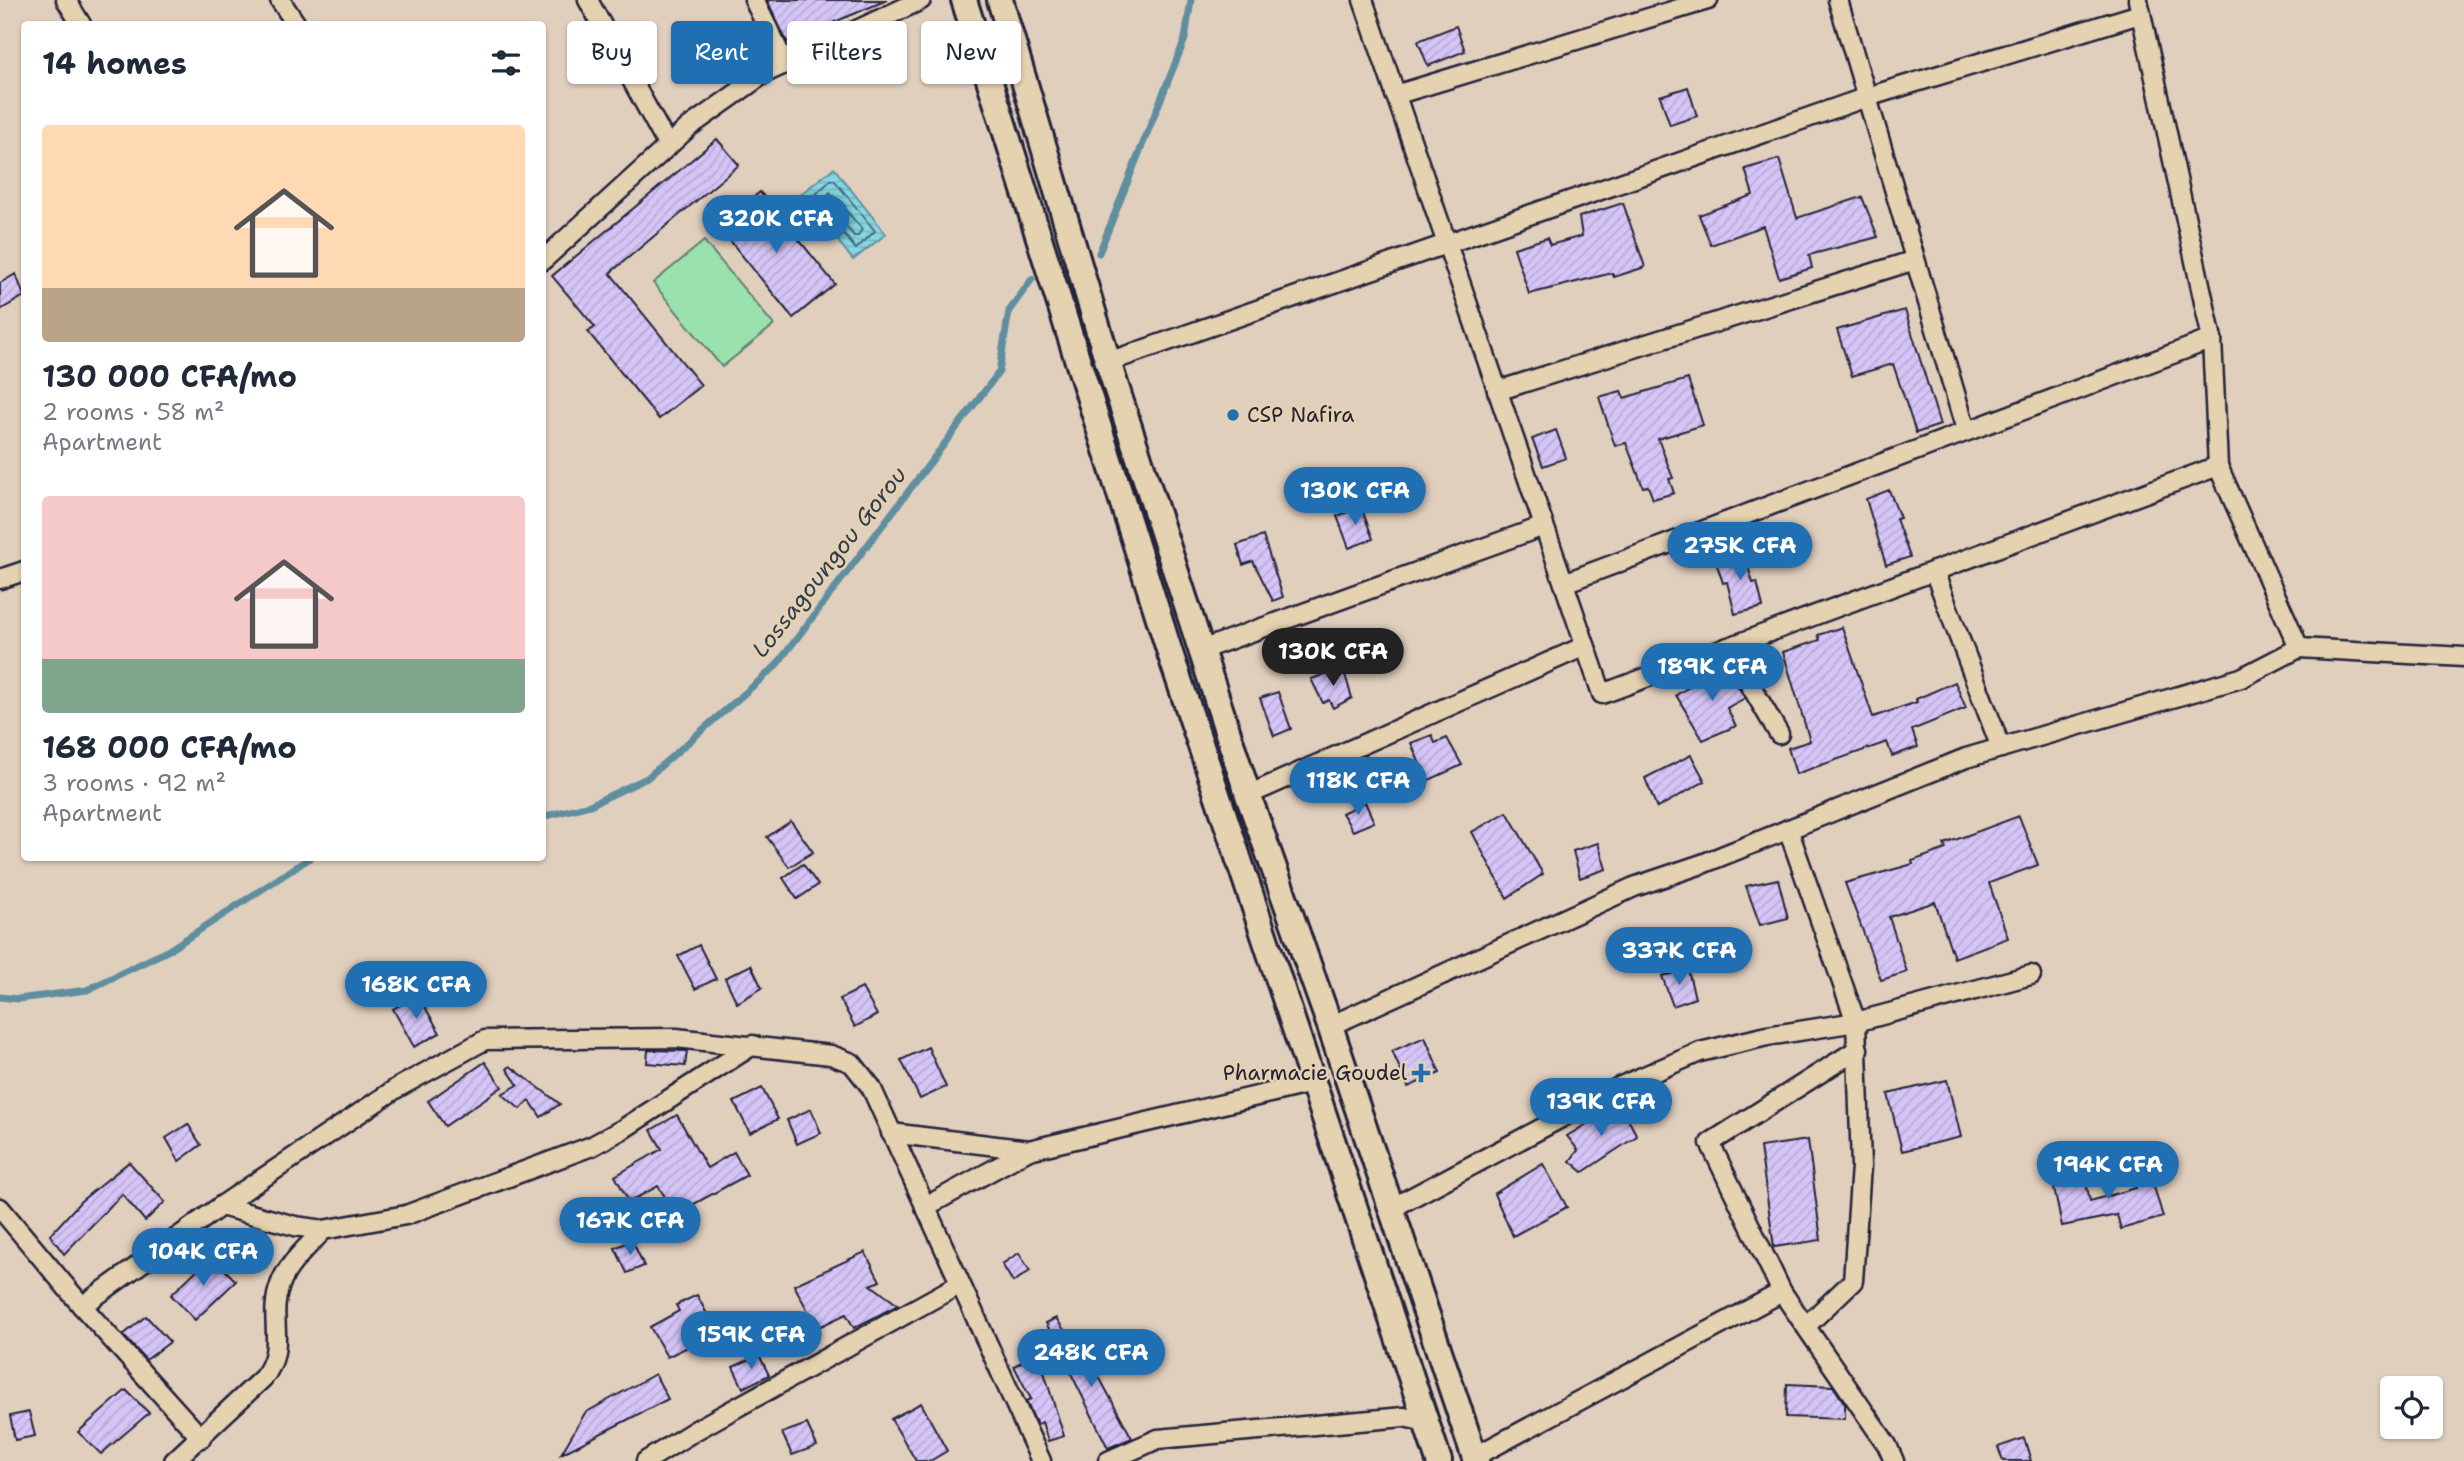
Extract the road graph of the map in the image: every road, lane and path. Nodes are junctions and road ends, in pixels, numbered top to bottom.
1 (66, 0) edge
2 (280, 0) edge
3 (587, 0) edge
4 (754, 0) edge
5 (921, 0) edge
6 (964, 0) edge
7 (1000, 0) edge
8 (1363, 0) edge
9 (1708, 0) edge
10 (1838, 0) edge
11 (2139, 7) edge
12 (79, 21) edge
13 (294, 21) edge
14 (785, 64) junction
15 (1395, 95) junction
16 (1867, 97) junction
17 (668, 146) junction
18 (1446, 243) junction
19 (546, 257) edge
20 (1915, 260) junction
21 (2212, 339) junction
22 (1108, 362) junction
23 (1497, 391) junction
24 (1966, 430) junction
25 (2218, 466) junction
26 (1544, 526) junction
27 (1934, 571) junction
28 (21, 572) edge
29 (0, 579) edge
30 (1563, 583) junction
31 (1585, 646) junction
32 (1728, 647) junction
33 (2299, 648) junction
34 (1201, 650) junction
35 (2464, 657) edge
36 (1779, 734) dead end
37 (2001, 748) junction
38 (1248, 795) junction
39 (1788, 829) junction
40 (2032, 975) dead end
41 (1856, 1021) junction
42 (1330, 1026) junction
43 (753, 1045) junction
44 (1858, 1049) junction
45 (1312, 1083) junction
46 (891, 1133) junction
47 (1029, 1150) junction
48 (221, 1206) junction
49 (925, 1207) junction
50 (0, 1208) edge
51 (1390, 1209) junction
52 (323, 1230) junction
53 (960, 1284) junction
54 (1782, 1292) junction
55 (82, 1306) junction
56 (1807, 1325) junction
57 (1426, 1422) junction
58 (201, 1438) junction
59 (1475, 1459) edge
60 (174, 1461) edge
61 (646, 1461) edge
62 (1041, 1461) edge
63 (1108, 1461) edge
64 (1439, 1461) edge
65 (1894, 1461) edge

1 - 12 street
2 - 13 street
3 - 17 street
4 - 14 street
5 - 14 street
6 - 45 main road
7 - 22 main road
8 - 15 street
9 - 15 street
10 - 16 street
11 - 16 street
11 - 21 street
14 - 17 street
15 - 18 street
16 - 18 street
16 - 20 street
17 - 19 street
18 - 22 street
18 - 23 street
20 - 23 street
20 - 24 street
21 - 24 street
21 - 25 street
22 - 34 main road
23 - 26 street
24 - 30 street
25 - 27 street
25 - 33 street
26 - 30 street
26 - 34 street
27 - 32 street
27 - 37 street
28 - 29 street
30 - 31 street
31 - 32 street
31 - 38 street
32 - 36 street
33 - 35 street
33 - 37 street
34 - 38 main road
37 - 39 street
38 - 42 main road
39 - 41 street
39 - 42 street
40 - 41 street
41 - 44 street
41 - 51 street
42 - 51 main road
43 - 46 street
43 - 48 street
43 - 52 street
44 - 54 street
44 - 56 street
45 - 47 street
45 - 57 main road
46 - 47 street
46 - 49 street
47 - 49 street
48 - 52 street
48 - 55 street
49 - 53 street
50 - 55 street
51 - 59 main road
52 - 58 street
53 - 61 street
53 - 62 street
54 - 56 street
54 - 59 street
55 - 58 street
56 - 65 street
57 - 63 street
57 - 64 main road
58 - 60 street

